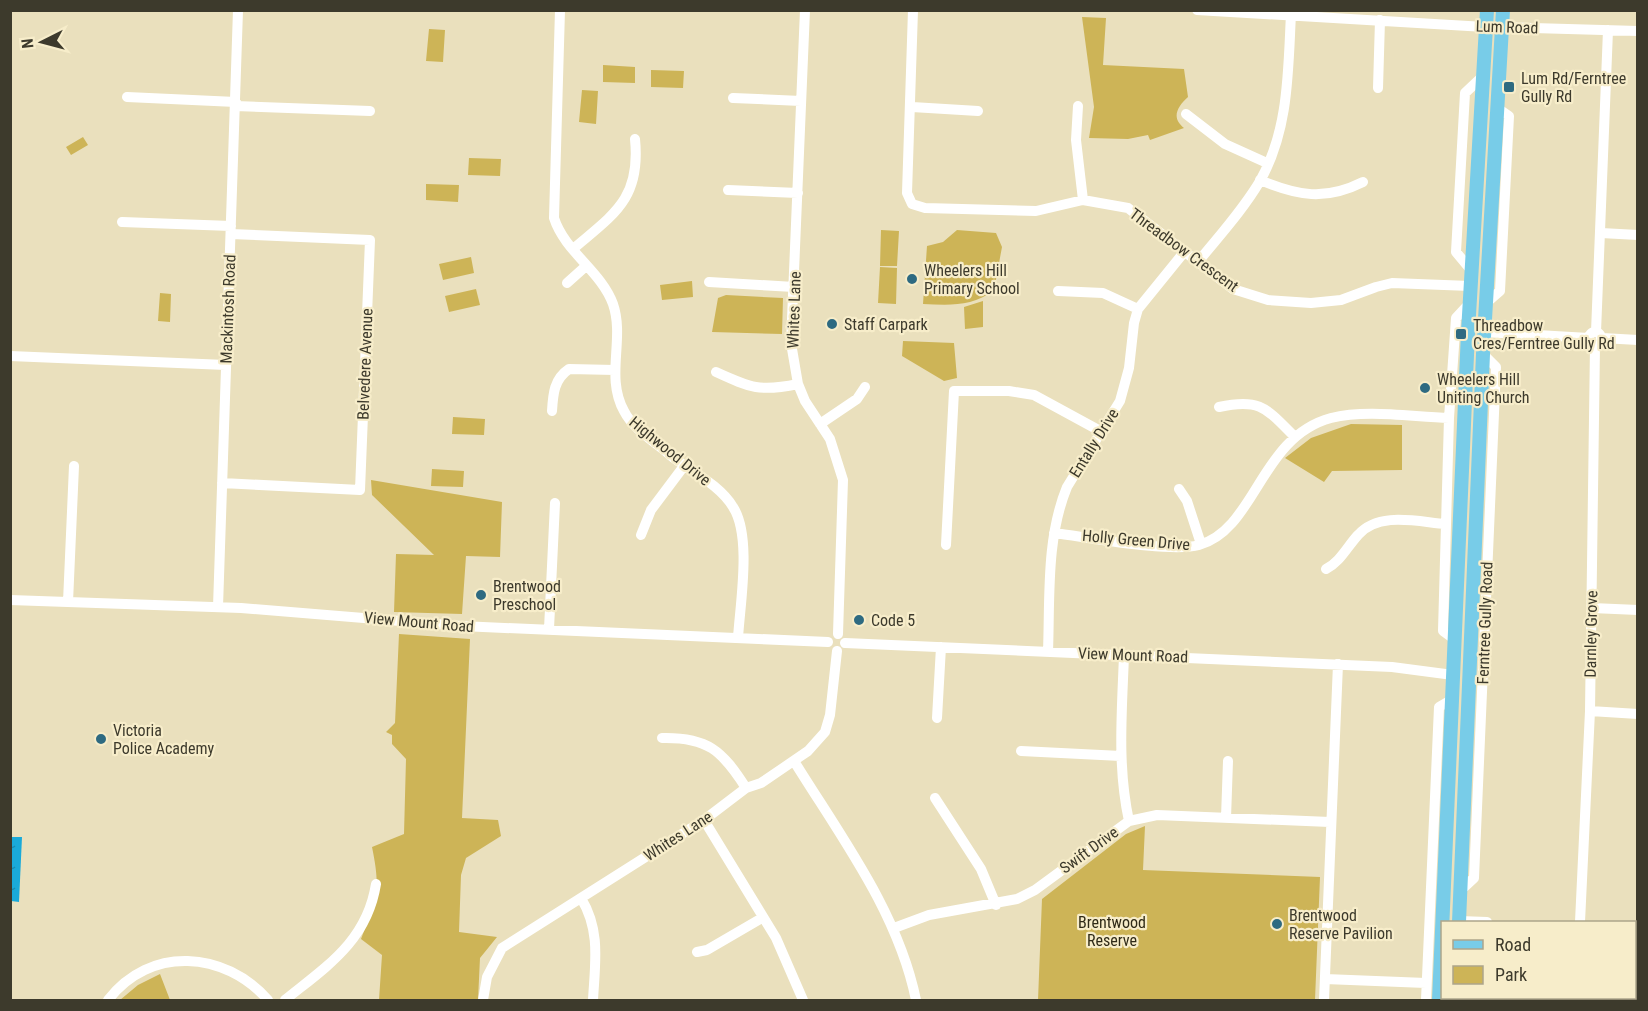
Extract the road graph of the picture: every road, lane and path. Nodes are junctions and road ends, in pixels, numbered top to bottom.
1 (238, 10) edge
2 (560, 10) edge
3 (805, 10) edge
4 (913, 10) edge
5 (1197, 10) edge
6 (1486, 10) edge
7 (1503, 10) edge
8 (1291, 15) junction
9 (1380, 20) junction
10 (1485, 27) junction
11 (1502, 27) junction
12 (1608, 30) junction
13 (1638, 31) edge
14 (1482, 76) junction
15 (1378, 88) dead end
16 (127, 97) dead end
17 (734, 98) dead end
18 (801, 101) junction
19 (236, 104) junction
20 (1078, 106) dead end
21 (1480, 106) junction
22 (912, 107) junction
23 (1496, 107) junction
24 (370, 111) dead end
25 (978, 111) dead end
26 (1186, 114) dead end
27 (635, 139) dead end
28 (1267, 163) junction
29 (1260, 180) junction
30 (1363, 182) dead end
31 (728, 190) dead end
32 (798, 193) junction
33 (1083, 200) junction
34 (122, 222) dead end
35 (231, 230) junction
36 (1601, 234) junction
37 (1638, 235) edge
38 (573, 249) junction
39 (1185, 251) junction
40 (1198, 262) junction
41 (586, 267) junction
42 (1471, 270) junction
43 (709, 282) dead end
44 (567, 283) dead end
45 (1470, 286) junction
46 (794, 287) junction
47 (1058, 291) dead end
48 (1470, 304) junction
49 (1138, 309) junction
50 (1468, 332) junction
51 (1484, 333) junction
52 (1595, 338) junction
53 (1638, 340) edge
54 (1483, 354) junction
55 (10, 356) edge
56 (226, 365) junction
57 (615, 370) junction
58 (716, 372) dead end
59 (798, 384) junction
60 (865, 387) dead end
61 (1219, 407) dead end
62 (552, 411) dead end
63 (1449, 418) junction
64 (820, 424) junction
65 (1102, 432) junction
66 (1294, 436) junction
67 (74, 466) dead end
68 (684, 466) junction
69 (222, 483) junction
70 (1179, 489) dead end
71 (555, 503) dead end
72 (1446, 524) junction
73 (1054, 533) junction
74 (641, 535) dead end
75 (1201, 544) junction
76 (946, 545) dead end
77 (1326, 569) dead end
78 (10, 600) edge
79 (68, 602) junction
80 (218, 607) junction
81 (1592, 608) junction
82 (1638, 610) edge
83 (549, 629) junction
84 (738, 638) junction
85 (1454, 639) junction
86 (840, 642) junction
87 (941, 647) junction
88 (1048, 652) junction
89 (1124, 655) junction
90 (1453, 656) junction
91 (1338, 664) junction
92 (1421, 669) junction
93 (1469, 670) junction
94 (1453, 675) junction
95 (1451, 700) junction
96 (1590, 711) junction
97 (1638, 714) edge
98 (937, 718) dead end
99 (1474, 728) junction
100 (662, 738) dead end
101 (1021, 751) dead end
102 (1121, 756) junction
103 (1228, 761) dead end
104 (794, 762) junction
105 (746, 788) junction
106 (935, 798) dead end
107 (1226, 818) junction
108 (704, 820) junction
109 (1129, 821) junction
110 (1330, 822) junction
111 (376, 884) dead end
112 (581, 898) junction
113 (996, 905) junction
114 (762, 918) junction
115 (1442, 921) edge
116 (1459, 921) edge
117 (1580, 921) edge
118 (894, 928) junction
119 (1441, 947) edge
120 (697, 952) dead end
121 (1324, 979) junction
122 (1426, 983) junction
123 (108, 1000) edge
124 (268, 1000) edge
125 (285, 1000) edge
126 (483, 1000) edge
127 (593, 1000) edge
128 (803, 1000) edge
129 (916, 1000) edge
130 (1323, 1000) edge
131 (1426, 1000) edge
132 (1439, 1000) edge

1 - 19 street, Mackintosh Road
2 - 38 street, Highwood Drive
3 - 18 street, Whites Lane
4 - 22 street, Threadbow Crescent
5 - 8 street, Lum Road
6 - 10 main road, Ferntree Gully Road
7 - 11 main road, Ferntree Gully Road
8 - 9 street, Lum Road
8 - 28 street
9 - 10 street, Lum Road
9 - 15 street
10 - 11 main road, Lum Road
10 - 14 main road, Ferntree Gully Road
11 - 12 street, Lum Road
11 - 23 main road, Ferntree Gully Road
12 - 13 street, Lum Road
12 - 36 street, Darnley Grove
14 - 21 main road, Ferntree Gully Road
14 - 42 street
16 - 19 street
17 - 18 street
18 - 32 street, Whites Lane
19 - 24 street
19 - 35 street, Mackintosh Road
20 - 33 street
21 - 23 main road
21 - 42 main road, Ferntree Gully Road
22 - 25 street
22 - 33 street, Threadbow Crescent
23 - 51 main road, Ferntree Gully Road
26 - 28 street
27 - 38 street
28 - 29 street
29 - 30 street
29 - 40 street
31 - 32 street
32 - 46 street, Whites Lane
33 - 39 street, Threadbow Crescent
34 - 35 street
35 - 56 street, Mackintosh Road
35 - 69 street, Belvedere Avenue
36 - 37 street
36 - 52 street, Darnley Grove
38 - 41 street, Highwood Drive
39 - 40 street, Threadbow Crescent
39 - 49 street
40 - 45 street, Threadbow Crescent
41 - 44 street
41 - 57 street, Highwood Drive
42 - 45 main road, Ferntree Gully Road
43 - 46 street
45 - 48 main road, Ferntree Gully Road
46 - 59 street, Whites Lane
47 - 49 street
48 - 50 main road, Ferntree Gully Road
48 - 63 street, Ferntree Gully Road
49 - 65 street, Entally Drive
50 - 51 main road
50 - 85 main road, Ferntree Gully Road
51 - 52 street
51 - 54 main road, Ferntree Gully Road
52 - 53 street
52 - 81 street, Darnley Grove
54 - 93 main road, Ferntree Gully Road
54 - 99 street, Ferntree Gully Road
55 - 56 street
56 - 69 street, Mackintosh Road
57 - 62 street
57 - 68 street, Highwood Drive
58 - 59 street
59 - 64 street, Whites Lane
60 - 64 street
61 - 66 street
63 - 66 street, Holly Green Drive
63 - 72 street, Ferntree Gully Road
64 - 86 street, Whites Lane
65 - 73 street, Entally Drive
65 - 76 street
66 - 75 street, Holly Green Drive
67 - 79 street
68 - 74 street
68 - 84 street, Highwood Drive
69 - 80 street, Mackintosh Road
70 - 75 street
71 - 83 street
72 - 77 street
72 - 85 street, Ferntree Gully Road
73 - 75 street, Holly Green Drive
73 - 88 street, Entally Drive
78 - 79 street, View Mount Road
79 - 80 street, View Mount Road
80 - 83 street, View Mount Road
81 - 82 street
81 - 96 street, Darnley Grove
83 - 84 street, View Mount Road
84 - 86 street, View Mount Road
85 - 90 main road, Ferntree Gully Road
86 - 87 street, View Mount Road
86 - 104 street, Whites Lane
87 - 88 street, View Mount Road
87 - 98 street
88 - 89 street, View Mount Road
89 - 91 street, View Mount Road
89 - 102 street
90 - 92 street, View Mount Road
90 - 94 main road, Ferntree Gully Road
91 - 92 street, View Mount Road
91 - 110 street
92 - 94 street, View Mount Road
93 - 94 main road
93 - 99 main road, Ferntree Gully Road
94 - 95 main road, Ferntree Gully Road
95 - 115 main road, Ferntree Gully Road
95 - 122 street
96 - 97 street
96 - 117 street, Darnley Grove
99 - 116 main road, Ferntree Gully Road
100 - 105 street
101 - 102 street
102 - 109 street
103 - 107 street
104 - 105 street, Whites Lane
104 - 118 street
105 - 108 street, Whites Lane
106 - 113 street
107 - 109 street, Swift Drive
107 - 110 street, Swift Drive
108 - 112 street, Whites Lane
108 - 114 street
109 - 113 street, Swift Drive
110 - 121 street
111 - 125 street
112 - 126 street, Whites Lane
112 - 127 street
113 - 118 street, Swift Drive
114 - 120 street
114 - 128 street
118 - 129 street
119 - 132 main road, Ferntree Gully Road
121 - 122 street
121 - 130 street
122 - 131 street
123 - 124 street

